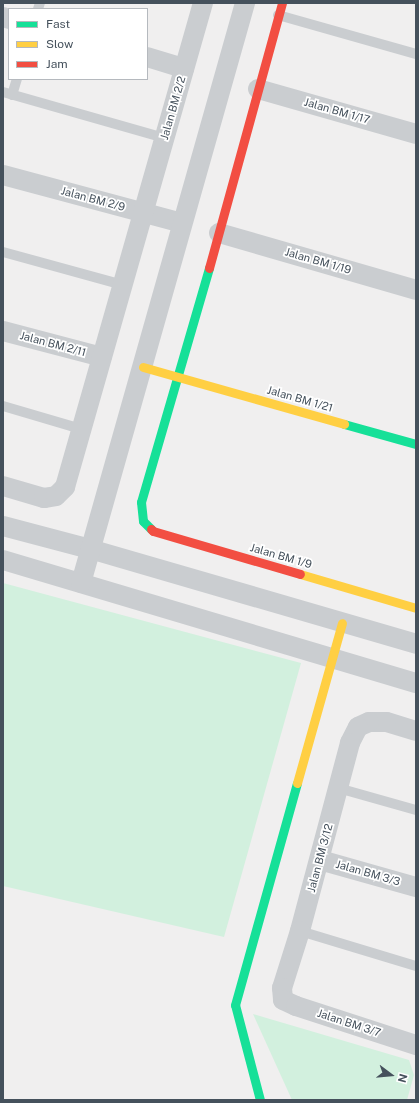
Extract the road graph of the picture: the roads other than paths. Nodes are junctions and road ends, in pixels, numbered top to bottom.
1 (203, 3) edge
2 (245, 3) edge
3 (282, 3) edge
4 (278, 15) junction
5 (416, 54) edge
6 (148, 57) edge
7 (184, 68) junction
8 (16, 80) edge
9 (258, 89) junction
10 (8, 94) edge
11 (416, 134) edge
12 (164, 138) junction
13 (3, 174) edge
14 (143, 212) junction
15 (182, 223) junction
16 (219, 233) junction
17 (3, 252) edge
18 (122, 285) junction
19 (416, 290) edge
20 (3, 331) edge
21 (102, 357) junction
22 (143, 367) junction
23 (177, 377) junction
24 (3, 406) edge
25 (81, 429) junction
26 (416, 444) edge
27 (3, 486) edge
28 (3, 526) edge
29 (90, 549) junction
30 (3, 560) edge
31 (81, 583) junction
32 (416, 608) edge
33 (342, 623) junction
34 (416, 644) edge
35 (332, 658) junction
36 (416, 683) edge
37 (416, 731) edge
38 (338, 788) junction
39 (416, 810) edge
40 (320, 860) junction
41 (416, 887) edge
42 (300, 931) junction
43 (416, 966) edge
44 (284, 1000) joint
45 (416, 1045) edge
46 (260, 1100) edge

1 - 7 street, Jalan BM 2/2
2 - 15 street
3 - 4 street
4 - 5 lane
4 - 9 street
6 - 7 street
7 - 12 street, Jalan BM 2/2
8 - 10 lane
9 - 11 street, Jalan BM 1/17
9 - 16 street
10 - 12 lane
12 - 14 street, Jalan BM 2/2
13 - 14 street, Jalan BM 2/9
14 - 15 street, Jalan BM 2/9
14 - 18 street, Jalan BM 2/2
15 - 22 street
16 - 19 street, Jalan BM 1/19
16 - 23 street
17 - 18 lane
18 - 21 street, Jalan BM 2/2
20 - 21 street, Jalan BM 2/11
21 - 25 street, Jalan BM 2/2
22 - 23 street, Jalan BM 1/21
22 - 29 street
23 - 26 street, Jalan BM 1/21
23 - 32 street, Jalan BM 1/9
24 - 25 lane
25 - 27 street, Jalan BM 2/2
28 - 29 street
29 - 31 street
29 - 33 street
30 - 31 street
31 - 35 street
33 - 34 street
33 - 35 street
35 - 36 street
35 - 46 street
37 - 38 street, Jalan BM 3/12
38 - 39 lane
38 - 40 street, Jalan BM 3/12
40 - 41 street, Jalan BM 3/3
40 - 42 street, Jalan BM 3/12
42 - 43 lane
42 - 44 street, Jalan BM 3/12
44 - 45 street, Jalan BM 3/7

